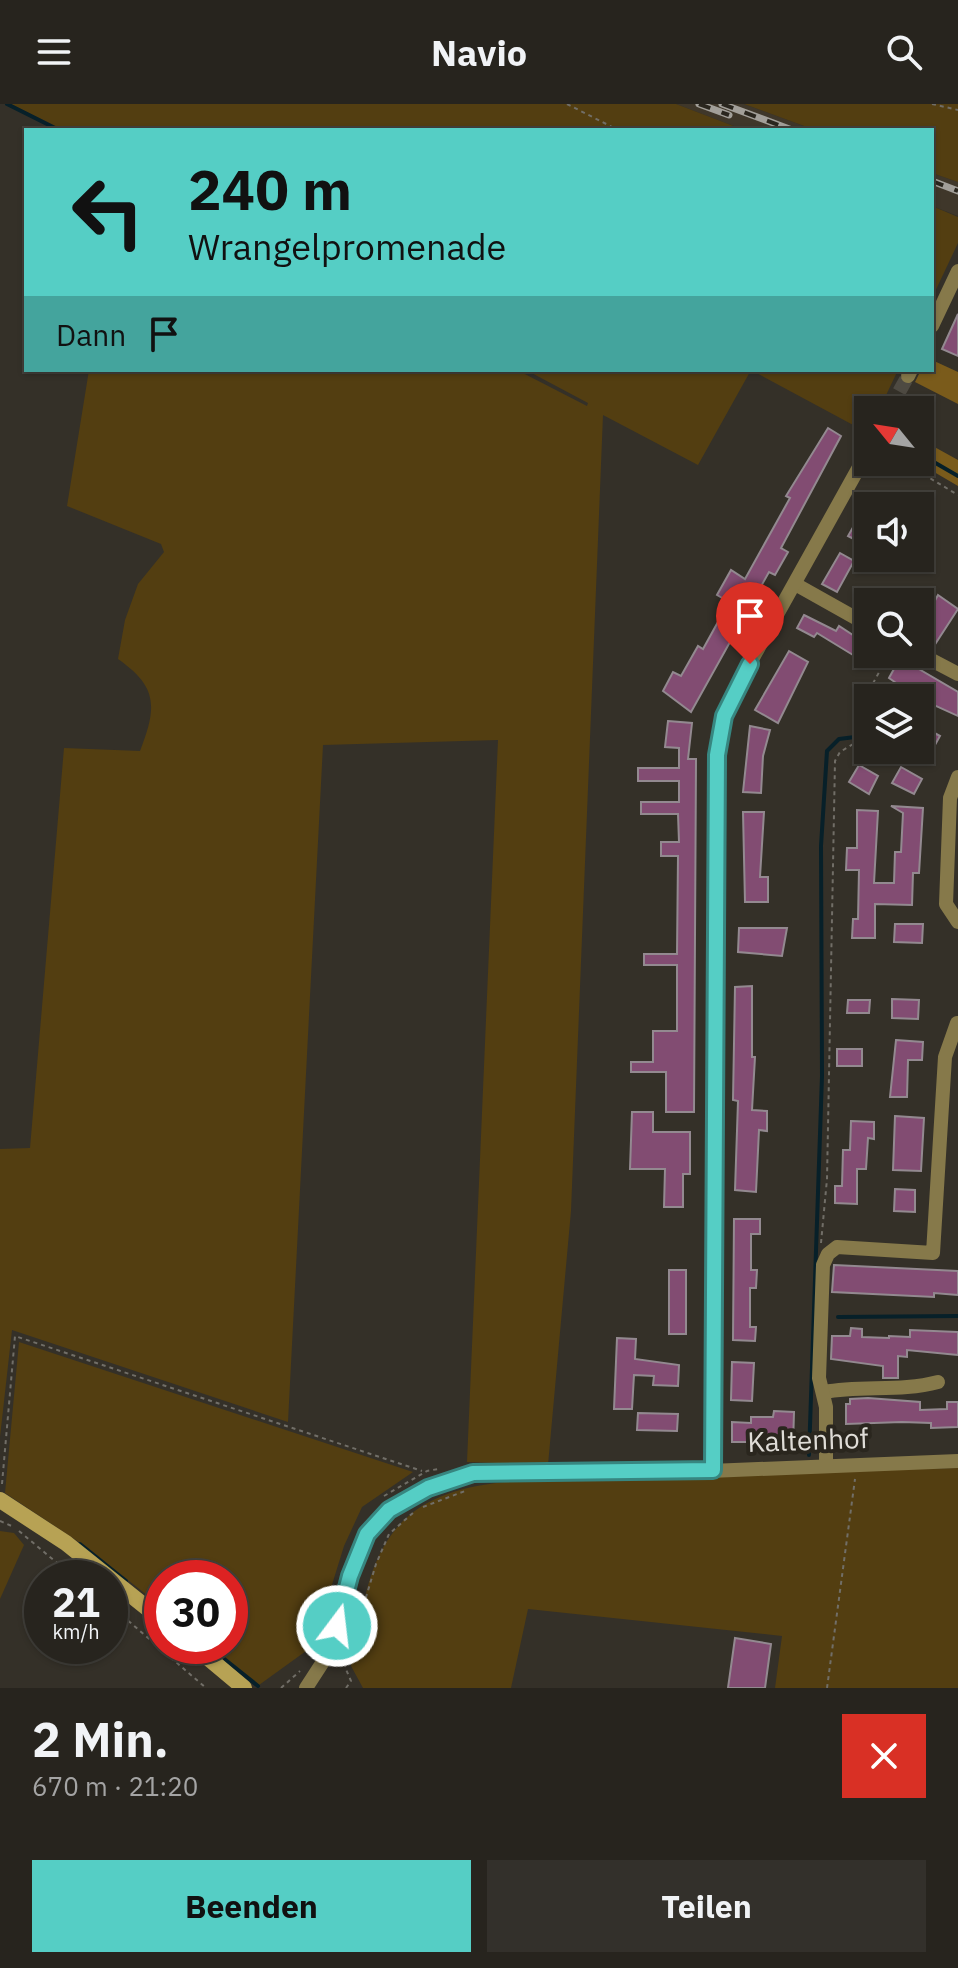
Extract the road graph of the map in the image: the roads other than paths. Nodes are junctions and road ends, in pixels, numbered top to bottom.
1 (958, 271) edge
2 (934, 322) edge
3 (854, 476) edge
4 (795, 584) junction
5 (854, 617) edge
6 (934, 661) edge
7 (958, 674) edge
8 (958, 777) edge
9 (958, 922) edge
10 (957, 1023) edge
11 (938, 1382) dead end
12 (824, 1392) junction
13 (958, 1461) edge
14 (826, 1464) junction
15 (713, 1470) junction
16 (0, 1497) edge
17 (144, 1606) edge
18 (215, 1664) edge
19 (244, 1688) edge
20 (306, 1688) edge

1 - 2 street
3 - 4 street
4 - 5 street
4 - 15 street
6 - 7 street
8 - 9 street
10 - 12 street
11 - 12 street
12 - 14 street
13 - 14 street, Kaltenhof
14 - 15 street, Kaltenhof
15 - 20 street, Kaltenhof
16 - 17 main road
18 - 19 main road

